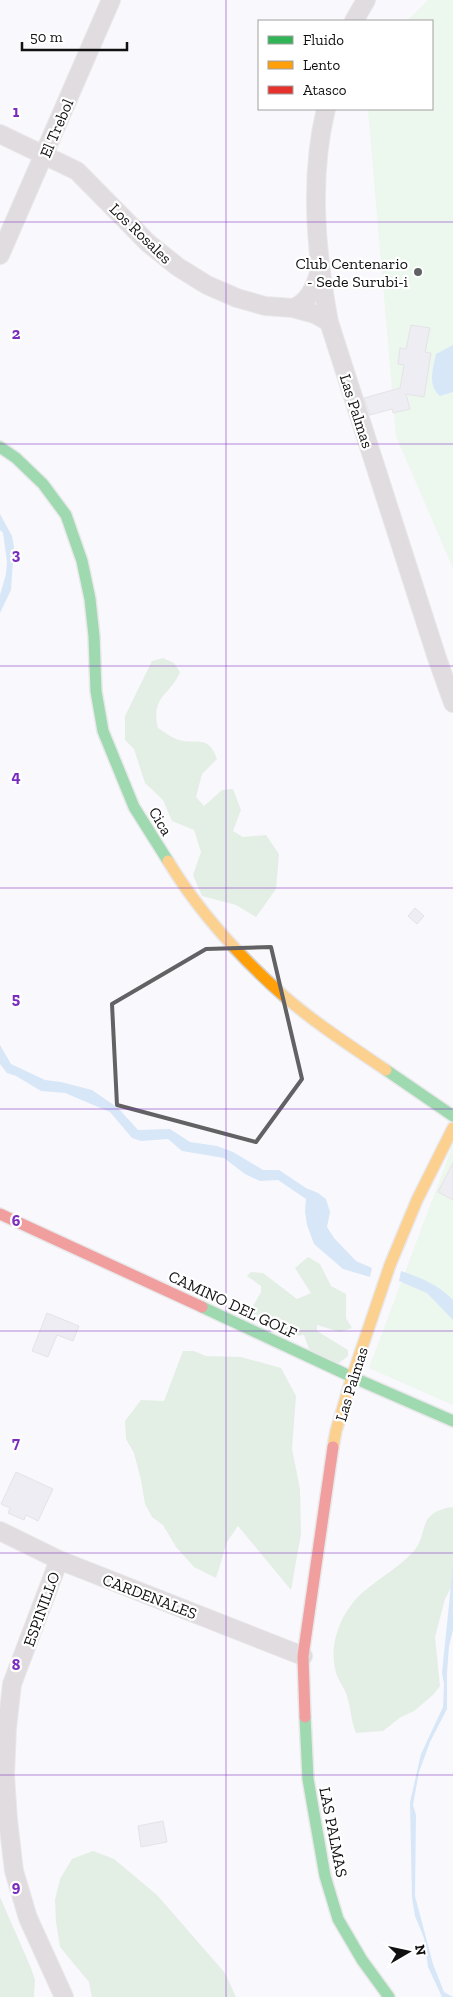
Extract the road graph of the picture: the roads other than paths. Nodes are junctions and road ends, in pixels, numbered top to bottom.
1 (112, 0) edge
2 (366, 0) edge
3 (355, 20) edge
4 (326, 110) edge
5 (0, 134) edge
6 (45, 155) junction
7 (0, 255) edge
8 (320, 272) junction
9 (293, 308) junction
10 (329, 322) junction
11 (0, 447) edge
12 (453, 703) edge
13 (453, 1116) edge
14 (453, 1128) edge
15 (0, 1214) edge
16 (352, 1377) junction
17 (453, 1421) edge
18 (0, 1531) edge
19 (59, 1560) junction
20 (303, 1656) junction
21 (64, 1997) edge
22 (389, 1997) edge

1 - 6 street, El Trebol
2 - 3 street
4 - 8 street, Las Palmas
5 - 6 street, Los Rosales
6 - 7 street, El Trebol
6 - 9 street, Los Rosales
8 - 9 street
8 - 10 street, Las Palmas
9 - 10 street, Los Rosales
10 - 12 street, Las Palmas
11 - 13 street, Cica
14 - 16 street, Las Palmas
15 - 16 street, CAMINO DEL GOLF
16 - 17 street, CAMINO DEL GOLF
16 - 20 street, Las Palmas
18 - 19 street, CARDENALES
19 - 20 street, CARDENALES
19 - 21 street, ESPINILLO
20 - 22 street, LAS PALMAS

